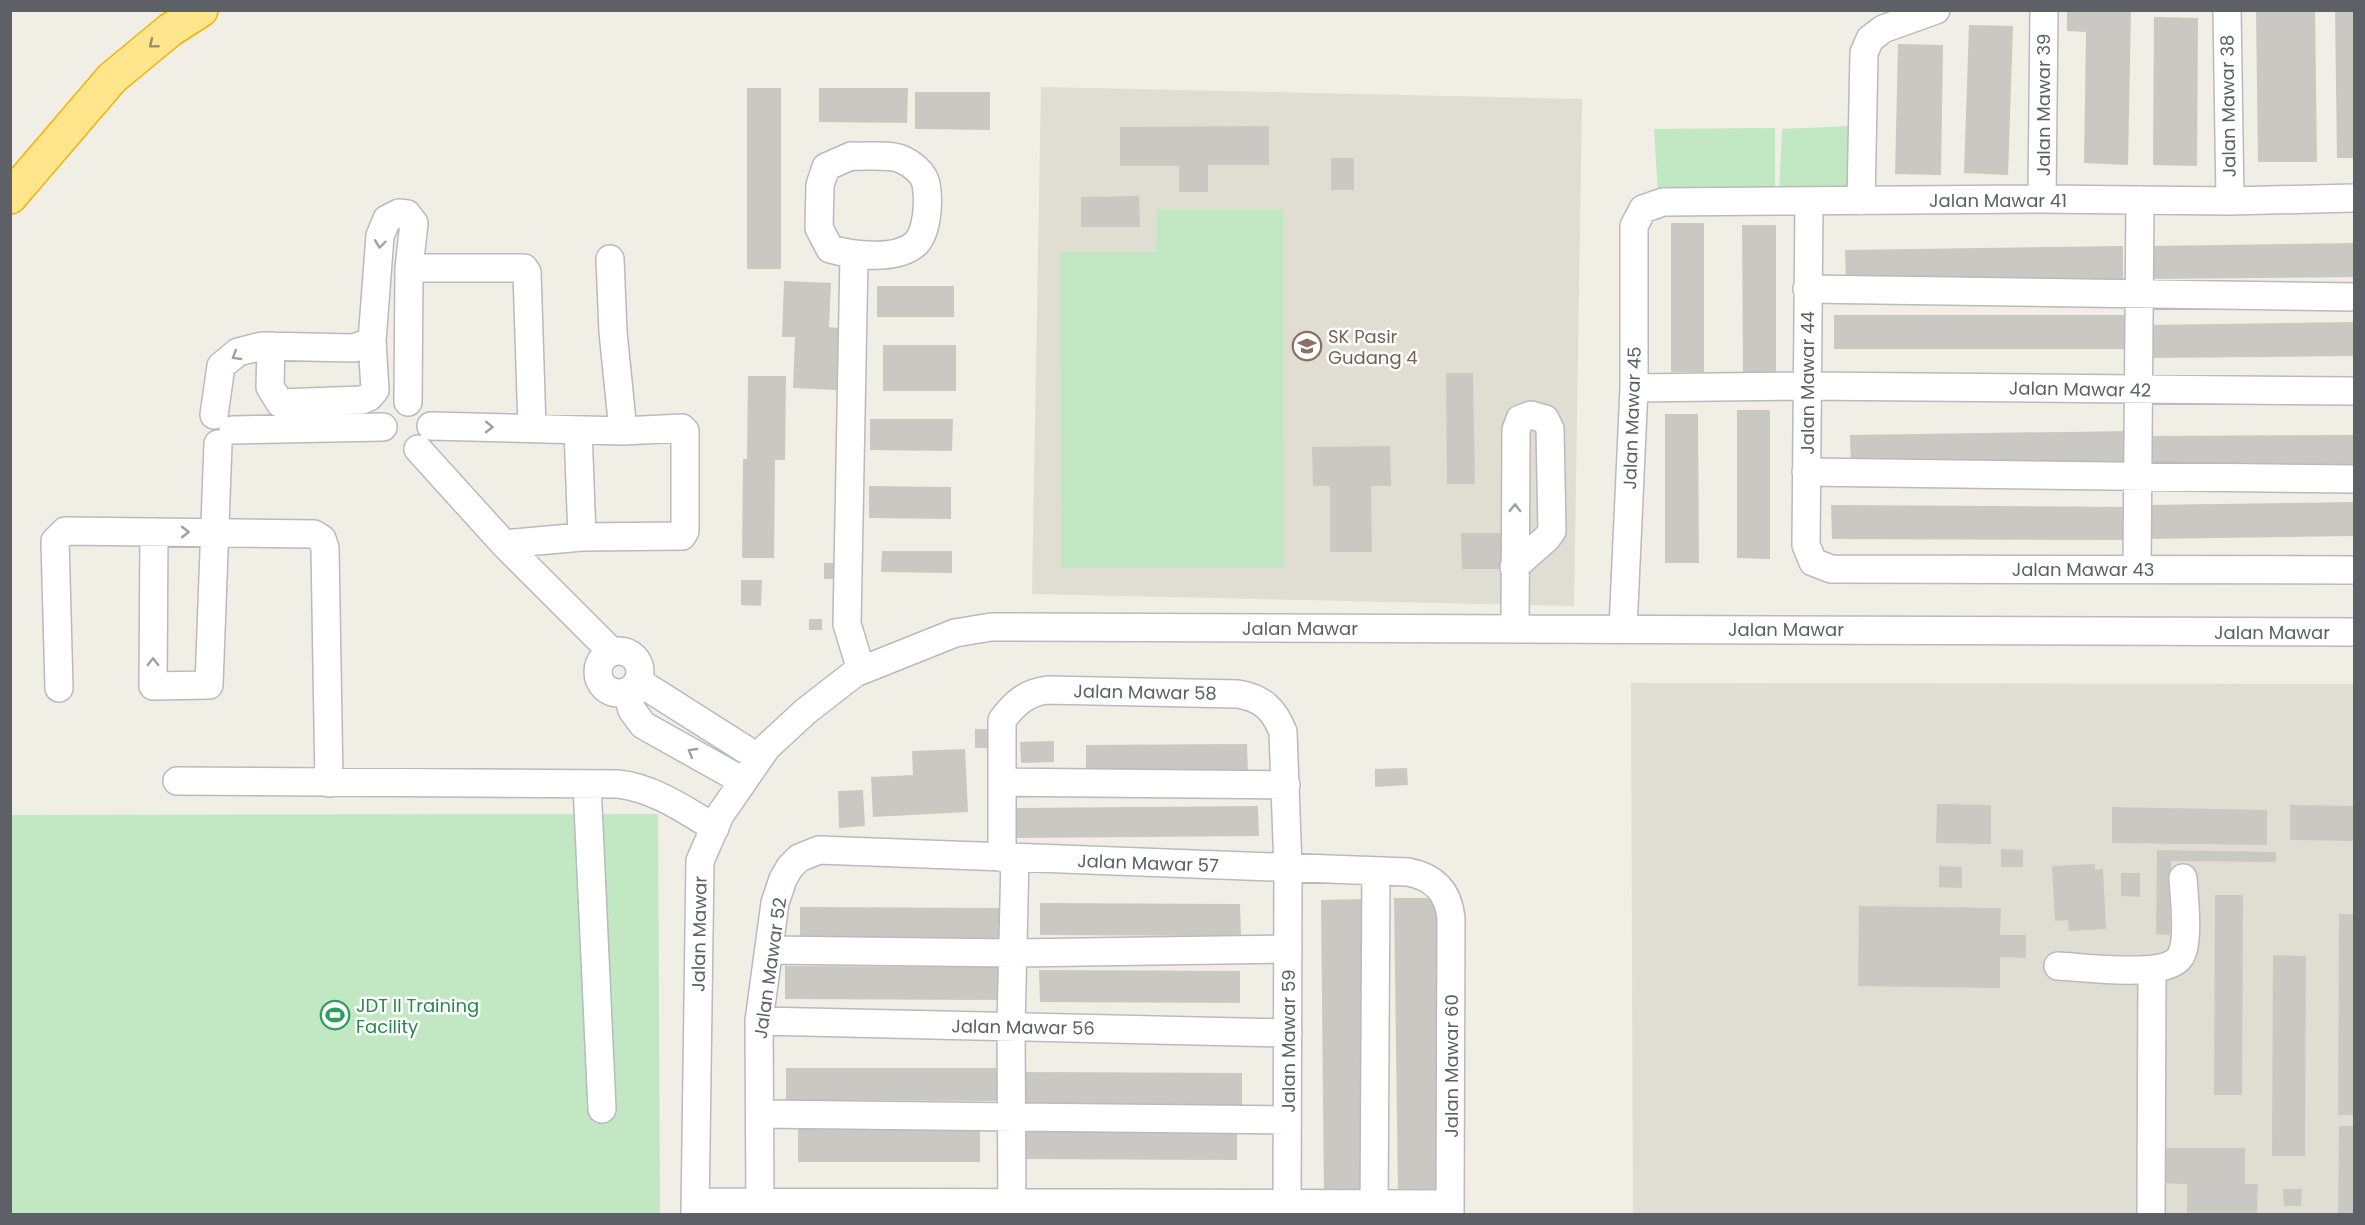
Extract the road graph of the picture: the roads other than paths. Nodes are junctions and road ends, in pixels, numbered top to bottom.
1 (201, 10) edge
2 (1936, 10) edge
3 (2044, 10) edge
4 (2227, 10) edge
5 (10, 197) edge
6 (2355, 198) edge
7 (2042, 199) junction
8 (2140, 200) junction
9 (1809, 201) junction
10 (1860, 201) junction
11 (2230, 201) junction
12 (1643, 209) joint
13 (854, 256) junction
14 (610, 259) dead end
15 (409, 268) junction
16 (1807, 289) junction
17 (2139, 294) junction
18 (2355, 297) edge
19 (372, 341) junction
20 (271, 346) junction
21 (1806, 386) junction
22 (1635, 388) junction
23 (2138, 389) junction
24 (2355, 391) edge
25 (408, 402) junction
26 (383, 427) junction
27 (532, 428) junction
28 (222, 430) junction
29 (578, 430) junction
30 (622, 431) junction
31 (424, 437) junction
32 (1806, 472) junction
33 (2138, 476) junction
34 (2355, 479) edge
35 (154, 532) junction
36 (215, 532) junction
37 (582, 537) junction
38 (504, 544) junction
39 (1813, 562) joint
40 (1514, 567) junction
41 (2137, 569) junction
42 (2355, 570) edge
43 (1515, 628) junction
44 (1623, 628) junction
45 (2355, 632) edge
46 (861, 670) junction
47 (59, 688) dead end
48 (633, 688) junction
49 (759, 758) junction
50 (177, 781) dead end
51 (743, 781) junction
52 (1002, 782) junction
53 (329, 783) junction
54 (587, 784) junction
55 (1286, 785) junction
56 (715, 828) junction
57 (819, 850) joint
58 (1008, 858) junction
59 (1288, 868) junction
60 (1376, 871) junction
61 (2183, 878) dead end
62 (1451, 918) joint
63 (1288, 949) junction
64 (769, 950) junction
65 (1013, 953) junction
66 (2058, 966) dead end
67 (2152, 970) junction
68 (759, 1021) junction
69 (1011, 1026) junction
70 (1287, 1033) junction
71 (602, 1109) dead end
72 (760, 1114) junction
73 (1012, 1117) junction
74 (1287, 1120) junction
75 (695, 1208) edge
76 (760, 1208) edge
77 (1012, 1208) edge
78 (1287, 1208) edge
79 (1374, 1209) edge
80 (1450, 1209) edge
81 (2151, 1215) edge

1 -> 5 highway
2 - 10 street
3 - 7 street, Jalan Mawar 39
4 - 11 street, Jalan Mawar 38
6 - 11 street, Jalan Mawar 41
7 - 8 street, Jalan Mawar 41
7 - 10 street, Jalan Mawar 41
8 - 11 street, Jalan Mawar 41
8 - 17 street
9 - 10 street, Jalan Mawar 41
9 - 12 street, Jalan Mawar 41
9 - 16 street, Jalan Mawar 44
12 - 22 street, Jalan Mawar 45
13 - 13 street
13 - 46 street
14 - 30 street
15 -> 19 street
15 - 25 street
15 - 27 street
16 - 17 street
16 - 21 street, Jalan Mawar 44
17 - 18 street
17 - 23 street
19 - 20 street
19 - 20 street
20 -> 28 street
21 - 22 street, Jalan Mawar 42
21 - 23 street, Jalan Mawar 42
21 - 32 street, Jalan Mawar 44
22 - 44 street, Jalan Mawar 45
23 - 24 street, Jalan Mawar 42
23 - 33 street
25 - 26 street
25 - 31 street
26 - 28 street
26 - 31 street
27 - 29 street
31 -> 27 street
28 - 36 street
29 - 30 street
29 - 37 street
30 - 37 street
31 - 38 street
32 - 33 street
32 - 39 street, Jalan Mawar 44
33 - 34 street
33 - 41 street
35 -> 36 street
36 -> 35 street
35 - 47 street
36 - 53 street
37 - 38 street
38 - 48 street
39 - 41 street, Jalan Mawar 43
40 -> 40 street
40 - 43 street
41 - 42 street, Jalan Mawar 43
43 - 44 street, Jalan Mawar
43 - 46 street, Jalan Mawar
44 - 45 street, Jalan Mawar
46 - 49 street, Jalan Mawar
48 - 49 street
51 -> 48 street
49 - 51 street, Jalan Mawar
50 - 53 street
51 - 56 street, Jalan Mawar
52 - 55 street
52 - 55 street, Jalan Mawar 58
52 - 58 street, Jalan Mawar 58
53 - 54 street
54 - 56 street
54 - 71 street
55 - 59 street, Jalan Mawar 58
56 - 75 street, Jalan Mawar
57 - 58 street, Jalan Mawar 57
57 - 64 street, Jalan Mawar 52
58 - 59 street, Jalan Mawar 57
58 - 65 street, Jalan Mawar 58
59 - 60 street, Jalan Mawar 57
59 - 63 street, Jalan Mawar 59
60 - 62 street, Jalan Mawar 57
60 - 79 street
61 - 67 street
62 - 80 street, Jalan Mawar 60
63 - 65 street
63 - 70 street, Jalan Mawar 59
64 - 65 street
64 - 68 street, Jalan Mawar 52
65 - 69 street, Jalan Mawar 58
66 - 67 street
67 - 81 street
68 - 69 street, Jalan Mawar 56
68 - 72 street, Jalan Mawar 52
69 - 70 street, Jalan Mawar 56
69 - 73 street, Jalan Mawar 58
70 - 74 street, Jalan Mawar 59
72 - 73 street
72 - 76 street, Jalan Mawar 52
73 - 74 street
73 - 77 street, Jalan Mawar 58
74 - 78 street, Jalan Mawar 59
75 - 76 street
76 - 77 street
77 - 78 street
78 - 79 street
79 - 80 street

